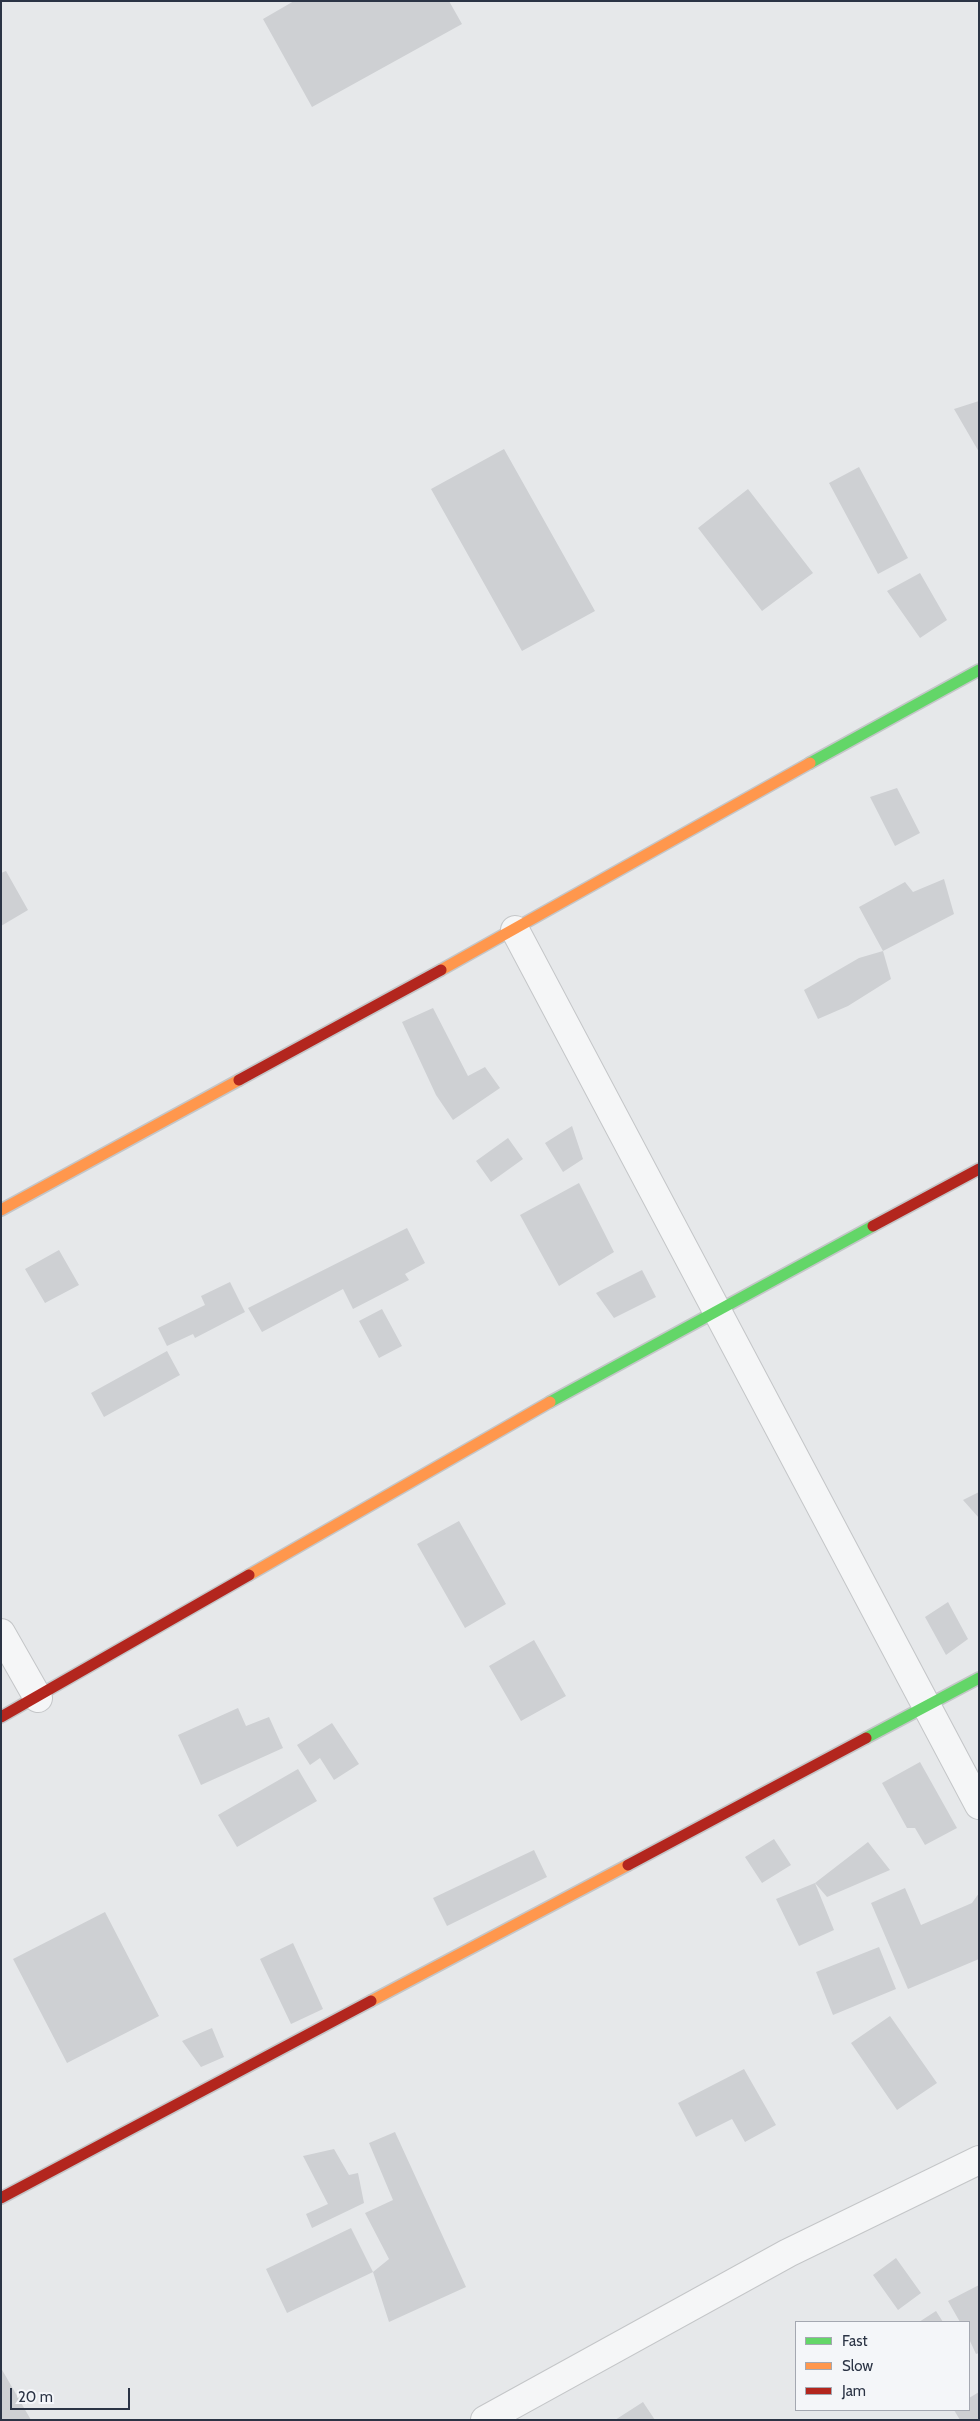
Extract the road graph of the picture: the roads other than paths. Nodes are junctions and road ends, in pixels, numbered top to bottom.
1 (979, 670) edge
2 (515, 930) junction
3 (979, 1169) edge
4 (1, 1210) edge
5 (717, 1310) junction
6 (1, 1633) edge
7 (979, 1678) edge
8 (38, 1698) junction
9 (928, 1706) junction
10 (1, 1717) edge
11 (979, 1805) edge
12 (979, 2160) edge
13 (1, 2198) edge
14 (485, 2420) edge

1 - 2 street
2 - 4 street
2 - 5 street
3 - 5 street
5 - 8 street
5 - 9 street
6 - 8 street
7 - 9 street
8 - 10 street
9 - 11 street
9 - 13 street
12 - 14 street

